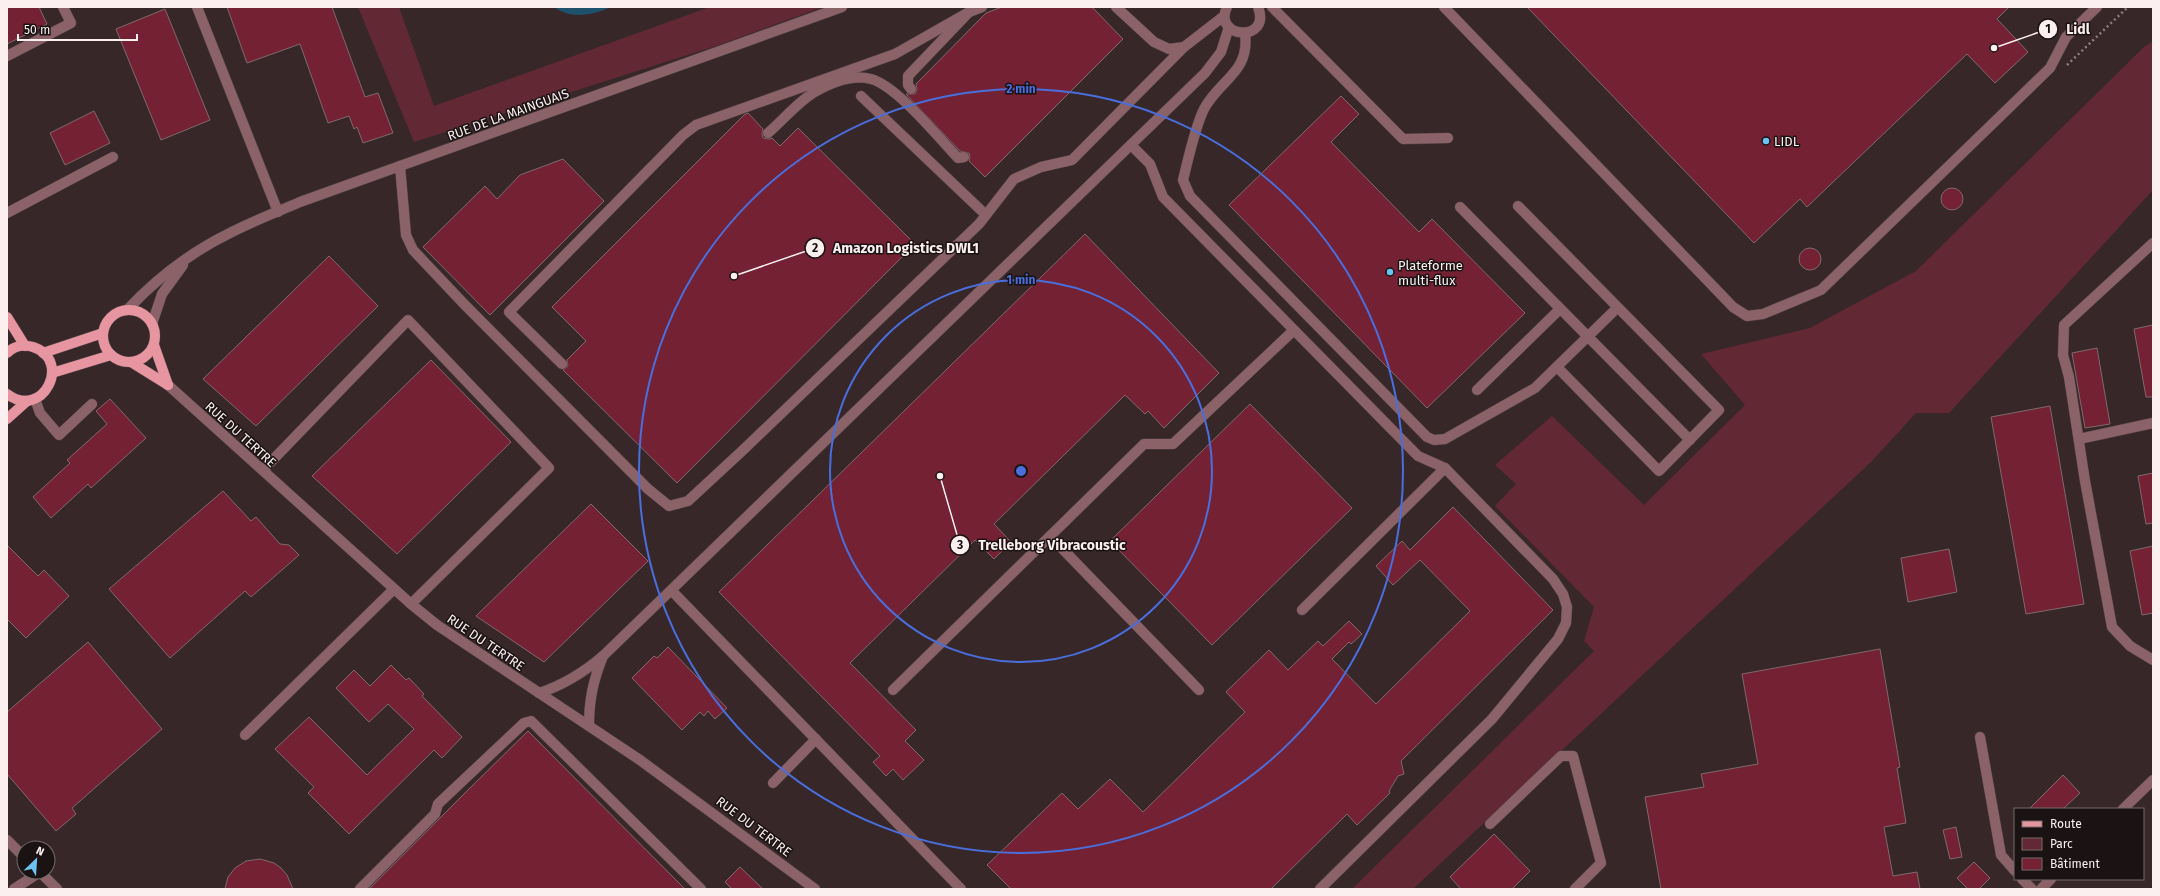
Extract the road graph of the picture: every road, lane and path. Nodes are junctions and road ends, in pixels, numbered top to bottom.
1 (63, 7) edge
2 (197, 7) edge
3 (842, 7) edge
4 (982, 7) edge
5 (1116, 7) edge
6 (1258, 7) edge
7 (1272, 7) edge
8 (1444, 7) edge
9 (2097, 7) edge
10 (2128, 7) edge
11 (969, 12) junction
12 (1226, 12) edge
13 (1229, 27) junction
14 (1245, 33) junction
15 (1184, 47) junction
16 (7, 56) edge
17 (2061, 71) dead end
18 (911, 89) dead end
19 (861, 96) dead end
20 (768, 134) dead end
21 (1448, 138) dead end
22 (1131, 145) junction
23 (964, 156) dead end
24 (113, 157) dead end
25 (400, 166) junction
26 (1518, 206) dead end
27 (1460, 207) dead end
28 (278, 212) junction
29 (7, 213) edge
30 (986, 215) junction
31 (2153, 243) edge
32 (188, 258) junction
33 (1617, 308) junction
34 (1560, 309) junction
35 (127, 310) junction
36 (7, 317) edge
37 (152, 324) junction
38 (1294, 331) junction
39 (103, 333) junction
40 (1588, 337) junction
41 (154, 345) junction
42 (25, 346) junction
43 (7, 353) edge
44 (43, 353) junction
45 (111, 355) junction
46 (131, 362) junction
47 (562, 364) dead end
48 (1557, 367) junction
49 (52, 373) junction
50 (168, 386) junction
51 (1477, 390) dead end
52 (7, 394) edge
53 (31, 400) junction
54 (92, 404) dead end
55 (7, 419) edge
56 (2153, 423) edge
57 (2079, 439) junction
58 (1690, 440) junction
59 (1445, 468) junction
60 (262, 470) junction
61 (1050, 536) junction
62 (394, 589) junction
63 (672, 591) junction
64 (411, 604) junction
65 (1302, 610) dead end
66 (603, 656) junction
67 (2153, 660) edge
68 (893, 690) dead end
69 (1199, 690) dead end
70 (539, 693) junction
71 (589, 726) junction
72 (245, 735) dead end
73 (1980, 737) dead end
74 (816, 739) junction
75 (2153, 780) edge
76 (773, 783) dead end
77 (2124, 808) edge
78 (1490, 824) dead end
79 (7, 840) edge
80 (16, 849) edge
81 (2014, 870) edge
82 (28, 880) edge
83 (48, 880) edge
84 (2023, 880) edge
85 (2050, 880) edge
86 (14, 889) edge
87 (57, 889) edge
88 (360, 889) edge
89 (701, 889) edge
90 (815, 889) edge
91 (961, 889) edge
92 (1320, 889) edge
93 (1575, 889) edge
94 (2032, 889) edge
95 (2041, 889) edge

1 - 16 street
2 - 28 street
3 - 25 street, RUE DE LA MAINGUAIS
4 - 11 street
5 - 15 street
6 - 14 street
7 - 21 street
8 - 9 street
10 - 17 path
11 - 18 street
11 - 47 street
12 - 13 street
12 - 15 street
13 - 14 street
13 - 22 street
14 - 48 street
15 - 30 street
19 - 30 street
20 - 23 street
22 - 38 street
22 - 63 street
24 - 29 street
25 - 28 street, RUE DE LA MAINGUAIS
25 - 30 street
26 - 33 street
27 - 34 street
28 - 32 street, RUE DE LA MAINGUAIS
31 - 57 street
32 - 35 street, RUE DE LA MAINGUAIS
32 - 37 street, RUE DE LA MAINGUAIS
33 - 40 street
33 - 58 street
34 - 40 street
34 - 51 street
35 - 37 main road
35 - 39 main road
36 - 42 main road
37 - 41 main road
38 - 59 street
38 - 61 street
39 - 44 main road
39 - 45 main road
40 - 48 street
40 - 58 street
41 - 46 main road
41 - 50 main road
42 - 43 main road
42 - 44 main road
44 - 49 main road
45 - 46 main road
45 - 49 main road
46 - 50 main road
48 - 58 street
49 - 53 main road
50 - 60 street, RUE DU TERTRE
52 - 53 main road
53 - 54 street
53 - 55 main road
56 - 57 street
57 - 67 street
59 - 65 street
59 - 92 street
60 - 62 street, RUE DU TERTRE
60 - 64 street
61 - 68 street
61 - 69 street
62 - 64 street, RUE DU TERTRE
62 - 72 street
63 - 66 street
63 - 74 street
64 - 70 street, RUE DU TERTRE
66 - 70 street
66 - 71 street
70 - 71 street, RUE DU TERTRE
71 - 90 street, RUE DU TERTRE
73 - 81 street
74 - 76 street
74 - 91 street
75 - 77 street
78 - 93 street
79 - 80 street
82 - 86 street
83 - 87 street
84 - 94 street
85 - 95 street
88 - 89 street

